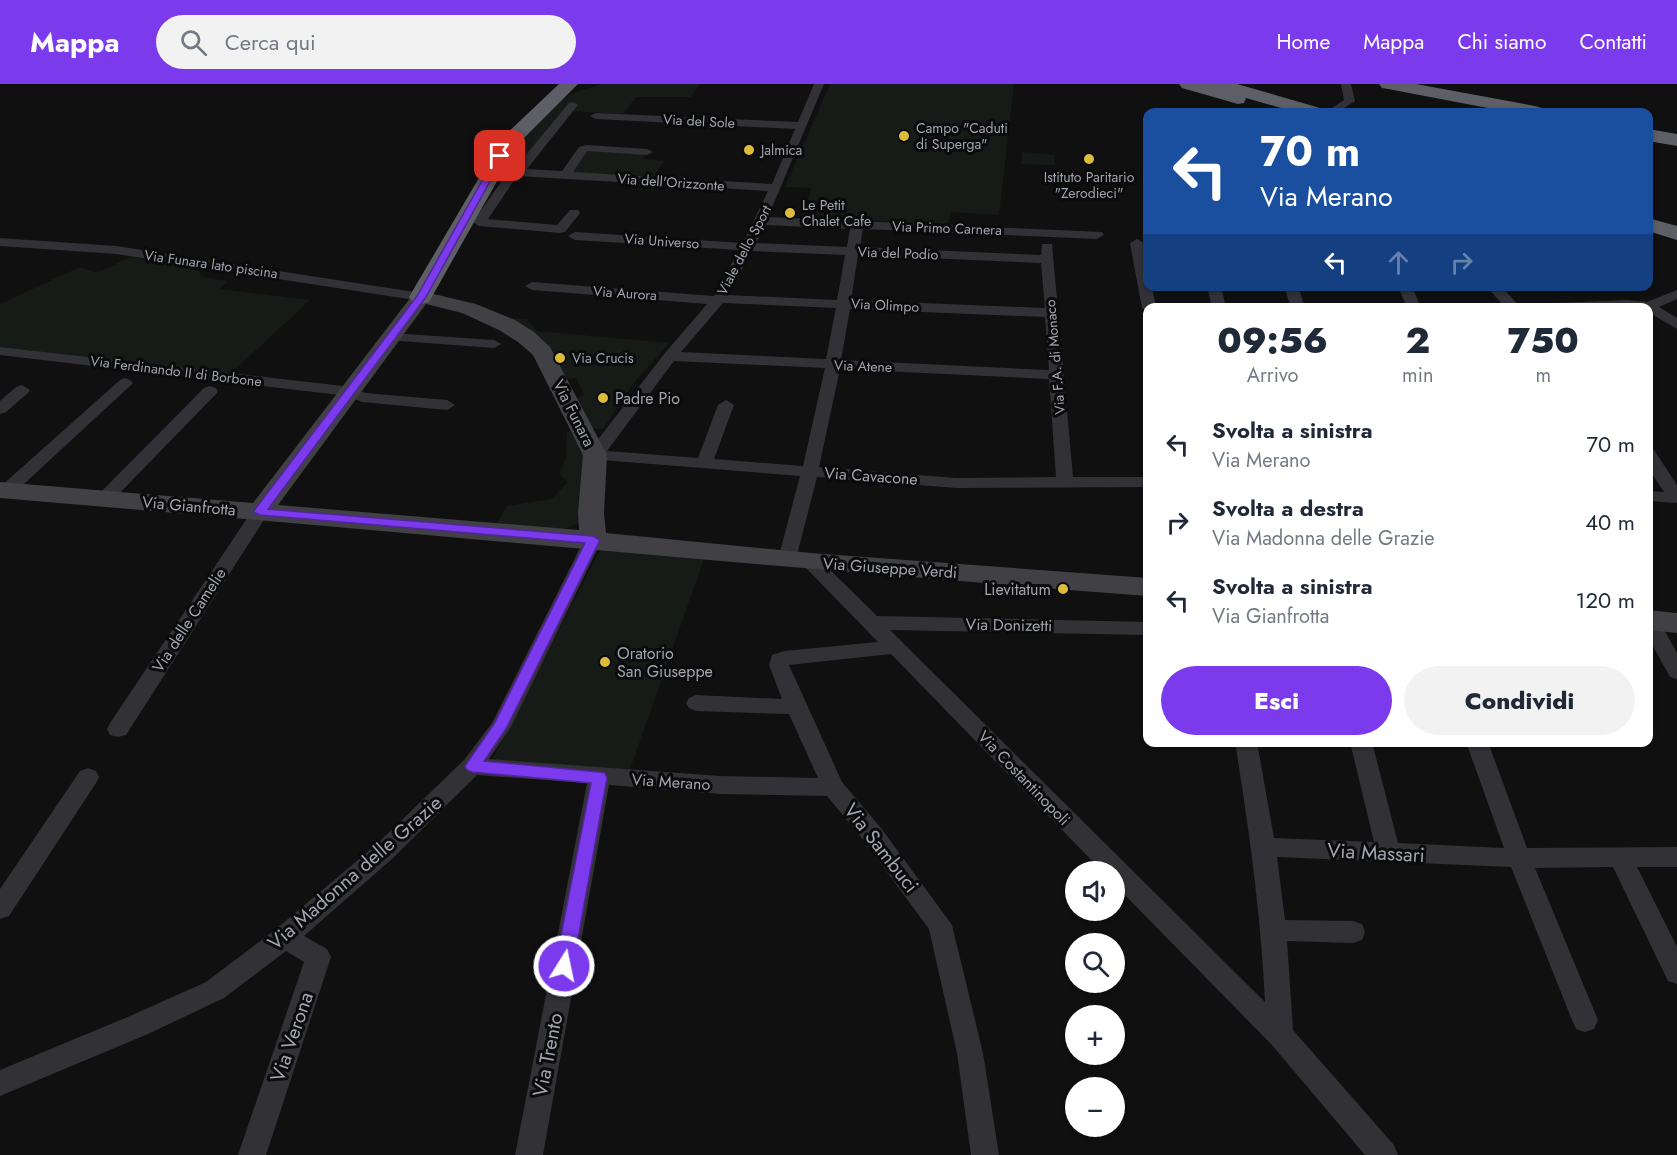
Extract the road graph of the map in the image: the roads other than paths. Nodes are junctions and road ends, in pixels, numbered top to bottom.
1 (569, 84) edge
2 (819, 84) edge
3 (1188, 84) edge
4 (1218, 84) edge
5 (1346, 84) edge
6 (1388, 84) edge
7 (573, 105) dead end
8 (1269, 108) edge
9 (1299, 108) edge
10 (1339, 108) edge
11 (1514, 108) edge
12 (596, 116) dead end
13 (802, 126) junction
14 (1653, 136) edge
15 (1677, 140) edge
16 (647, 152) dead end
17 (519, 172) junction
18 (565, 175) junction
19 (776, 188) junction
20 (574, 213) dead end
21 (1653, 214) edge
22 (761, 221) junction
23 (1677, 221) edge
24 (857, 225) junction
25 (1653, 225) edge
26 (1046, 232) junction
27 (1677, 232) edge
28 (1097, 235) dead end
29 (575, 236) dead end
30 (0, 242) edge
31 (1137, 243) dead end
32 (748, 247) junction
33 (854, 251) junction
34 (1048, 259) junction
35 (1143, 276) edge
36 (532, 286) dead end
37 (1498, 291) edge
38 (1677, 294) edge
39 (421, 297) junction
40 (718, 300) junction
41 (843, 303) junction
42 (1509, 303) edge
43 (1653, 304) edge
44 (1653, 309) edge
45 (1051, 313) junction
46 (1677, 325) edge
47 (392, 337) junction
48 (494, 344) dead end
49 (0, 351) edge
50 (670, 356) junction
51 (833, 365) junction
52 (1057, 375) junction
53 (125, 383) dead end
54 (22, 390) dead end
55 (210, 391) dead end
56 (352, 392) junction
57 (447, 405) dead end
58 (726, 405) dead end
59 (0, 409) edge
60 (595, 455) junction
61 (1653, 462) edge
62 (704, 464) junction
63 (810, 472) junction
64 (1065, 482) junction
65 (1143, 482) edge
66 (3, 491) edge
67 (1653, 496) edge
68 (1677, 498) edge
69 (104, 499) junction
70 (260, 512) junction
71 (593, 540) junction
72 (799, 561) junction
73 (1143, 587) edge
74 (1653, 620) edge
75 (872, 623) junction
76 (1677, 623) edge
77 (1653, 627) edge
78 (1143, 628) edge
79 (895, 646) junction
80 (1677, 672) edge
81 (696, 703) dead end
82 (796, 708) junction
83 (118, 729) dead end
84 (1247, 747) edge
85 (1362, 747) edge
86 (1479, 747) edge
87 (472, 766) junction
88 (88, 777) dead end
89 (599, 778) junction
90 (833, 787) junction
91 (1264, 847) junction
92 (1389, 854) junction
93 (1620, 857) junction
94 (1677, 857) edge
95 (1519, 858) junction
96 (0, 909) edge
97 (1274, 930) junction
98 (1353, 932) dead end
99 (285, 937) junction
100 (1677, 973) edge
101 (1585, 1020) dead end
102 (1280, 1035) junction
103 (0, 1083) edge
104 (252, 1155) edge
105 (529, 1155) edge
106 (986, 1155) edge
107 (1384, 1155) edge

1 - 39 highway
2 - 13 street, Viale dello Sport
3 - 8 highway
4 - 9 highway
5 - 10 street
6 - 11 highway
7 - 17 street
12 - 13 street, Via del Sole
13 - 19 street, Viale dello Sport
14 - 15 highway
16 - 18 street, Via dell'Orizzonte
17 - 18 street, Via dell'Orizzonte
17 - 20 street
18 - 19 street, Via dell'Orizzonte
19 - 22 street, Viale dello Sport
21 - 23 highway
22 - 24 street, Via Primo Carnera
22 - 32 street, Viale dello Sport
24 - 26 street, Via Primo Carnera
24 - 33 street
25 - 27 highway
26 - 28 street, Via Primo Carnera
26 - 34 street, Via F.A. di Monaco
29 - 32 street, Via Universo
30 - 39 street, Via Funara lato piscina
31 - 35 street
32 - 33 street, Via del Podio
32 - 40 street, Viale dello Sport
33 - 34 street, Via del Podio
33 - 41 street
34 - 45 street, Via F.A. di Monaco
36 - 40 street, Via Aurora
37 - 42 street
38 - 43 street
39 - 47 street
39 - 60 street, Via Funara
40 - 41 street, Via Olimpo
40 - 50 street, Viale dello Sport
41 - 45 street, Via Olimpo
41 - 51 street
44 - 46 street
45 - 52 street, Via F.A. di Monaco
47 - 48 street
47 - 56 street
49 - 56 street, Via Ferdinando II di Borbone
50 - 51 street, Via Atene
50 - 60 street, Viale dello Sport
51 - 52 street, Via Atene
51 - 63 street
52 - 64 street, Via F.A. di Monaco
53 - 66 street
54 - 59 street
55 - 69 street
56 - 57 street, Via Ferdinando II di Borbone
56 - 70 street
58 - 62 street
60 - 62 street, Via Cavacone
60 - 71 street, Via Funara
61 - 68 street
62 - 63 street, Via Cavacone
63 - 64 street, Via Cavacone
63 - 72 street
64 - 65 street, Via Cavacone
66 - 69 street, Via Gianfrotta
67 - 68 street
69 - 70 street, Via Gianfrotta
70 - 71 street, Via Gianfrotta
70 - 83 street, Via delle Camelie
71 - 72 street
71 - 87 street, Via Madonna delle Grazie
72 - 73 street, Via Giuseppe Verdi
72 - 75 street, Via Costantinopoli
74 - 76 street
75 - 78 street, Via Donizetti
75 - 79 street, Via Costantinopoli
77 - 80 street
79 - 82 street, Via Sambuci
79 - 102 street, Via Costantinopoli
81 - 82 street
82 - 90 street, Via Sambuci
84 - 91 street
85 - 92 street
86 - 95 street
87 - 89 street, Via Merano
87 - 99 street, Via Madonna delle Grazie
88 - 96 street
89 - 90 street, Via Merano
89 - 105 street, Via Trento
90 - 106 street, Via Sambuci
91 - 92 street, Via Massari
91 - 97 street
92 - 95 street, Via Massari
93 - 94 street, Via Massari
93 - 95 street, Via Massari
93 - 100 street
95 - 101 street
97 - 98 street
97 - 102 street
99 - 103 street, Via Madonna delle Grazie
99 - 104 street, Via Verona
102 - 107 street, Via Costantinopoli

